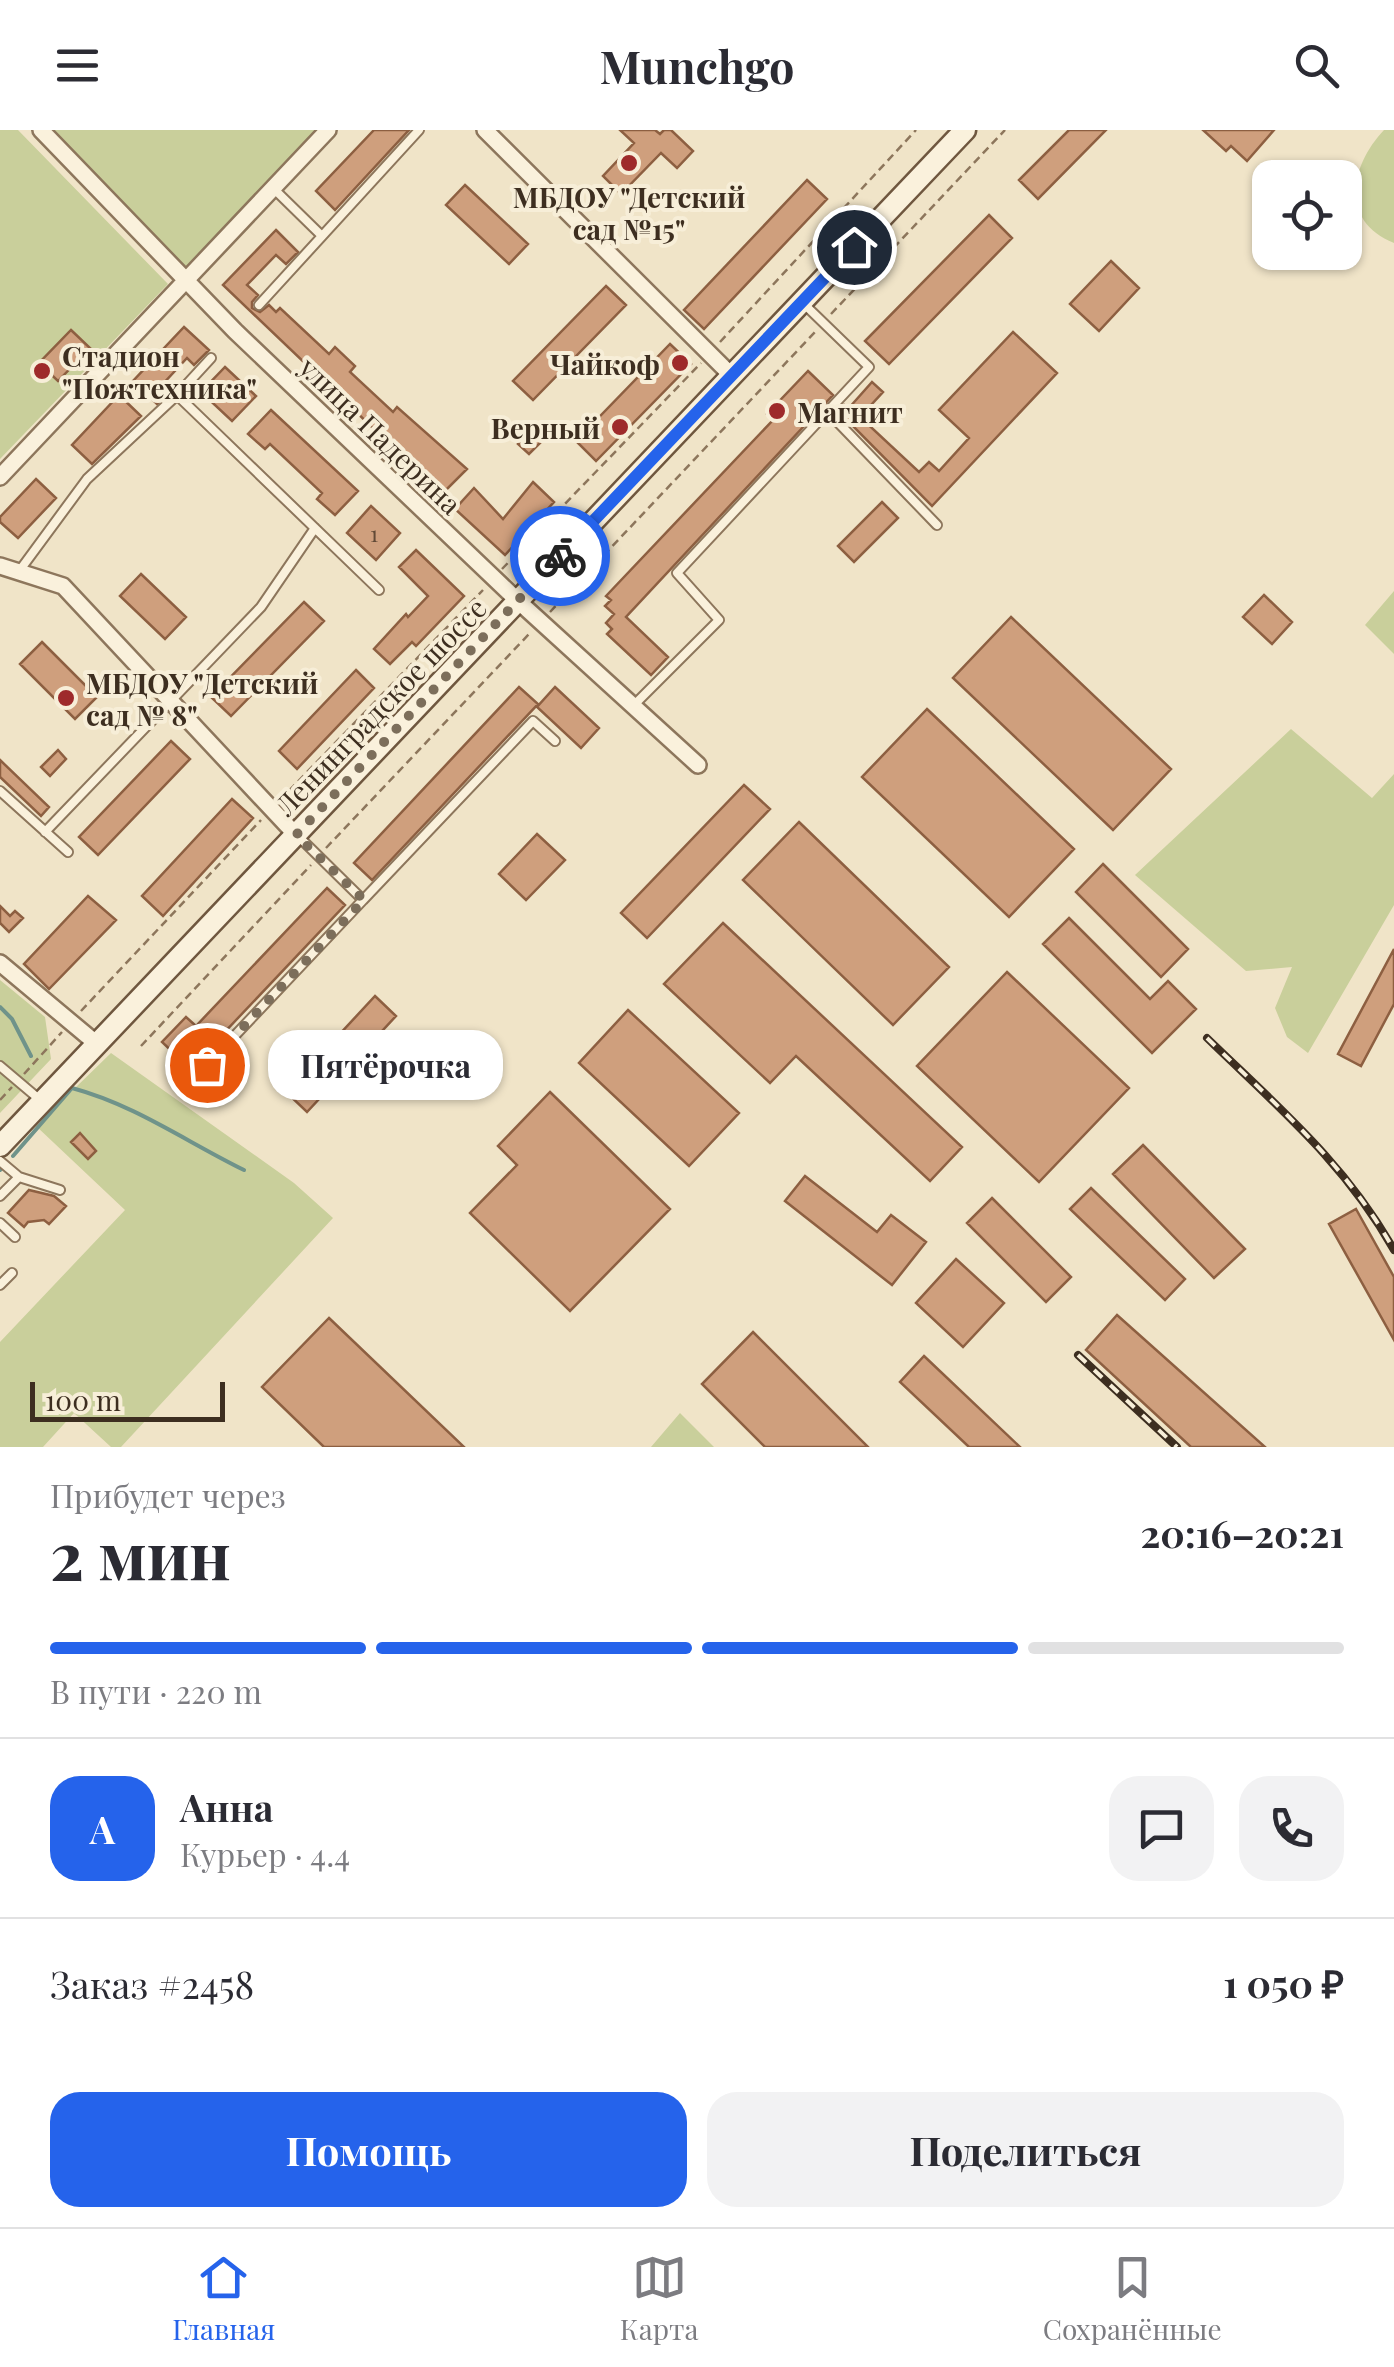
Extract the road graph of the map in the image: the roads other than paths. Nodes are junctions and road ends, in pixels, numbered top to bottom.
1 (41, 130) edge
2 (328, 130) edge
3 (419, 130) edge
4 (485, 130) edge
5 (965, 130) edge
6 (273, 188) junction
7 (322, 236) junction
8 (185, 280) junction
9 (802, 302) junction
10 (260, 305) dead end
11 (211, 358) dead end
12 (732, 376) junction
13 (177, 395) junction
14 (828, 412) junction
15 (0, 477) edge
16 (936, 525) dead end
17 (315, 528) junction
18 (0, 566) edge
19 (17, 574) junction
20 (380, 590) dead end
21 (518, 601) junction
22 (172, 702) junction
23 (634, 706) junction
24 (555, 741) dead end
25 (698, 765) dead end
26 (0, 791) edge
27 (45, 832) junction
28 (296, 835) junction
29 (68, 852) dead end
30 (364, 900) junction
31 (0, 963) edge
32 (97, 1044) junction
33 (207, 1065) dead end
34 (0, 1066) edge
35 (42, 1102) junction
36 (0, 1146) edge
37 (0, 1160) edge
38 (18, 1177) junction
39 (60, 1190) dead end
40 (0, 1196) edge
41 (0, 1223) edge
42 (15, 1237) dead end
43 (12, 1273) dead end
44 (0, 1285) edge

1 - 8 street, улица Падерина
2 - 6 street
3 - 7 lane
4 - 12 street
5 - 9 main road, Ленинградское шоссе
6 - 7 lane
6 - 8 street
7 - 10 lane
8 - 15 street
8 - 21 street, улица Падерина
9 - 12 main road, Ленинградское шоссе
9 - 14 lane
11 - 13 lane
12 - 21 main road, Ленинградское шоссе
13 - 17 lane
13 - 19 lane
14 - 16 lane
14 - 23 lane
17 - 20 lane
17 - 22 lane
18 - 19 street
19 - 22 street
21 - 23 street, улица Падерина
21 - 28 main road, Ленинградское шоссе
22 - 27 lane
22 - 28 street
23 - 25 street, улица Падерина
24 - 30 lane
26 - 27 lane
27 - 29 lane
28 - 30 lane
28 - 32 main road, Ленинградское шоссе
30 - 33 lane
31 - 32 street
32 - 35 main road, Ленинградское шоссе
34 - 35 lane
35 - 36 main road, Ленинградское шоссе
37 - 38 lane
38 - 39 lane
38 - 40 lane
41 - 42 lane
43 - 44 lane

